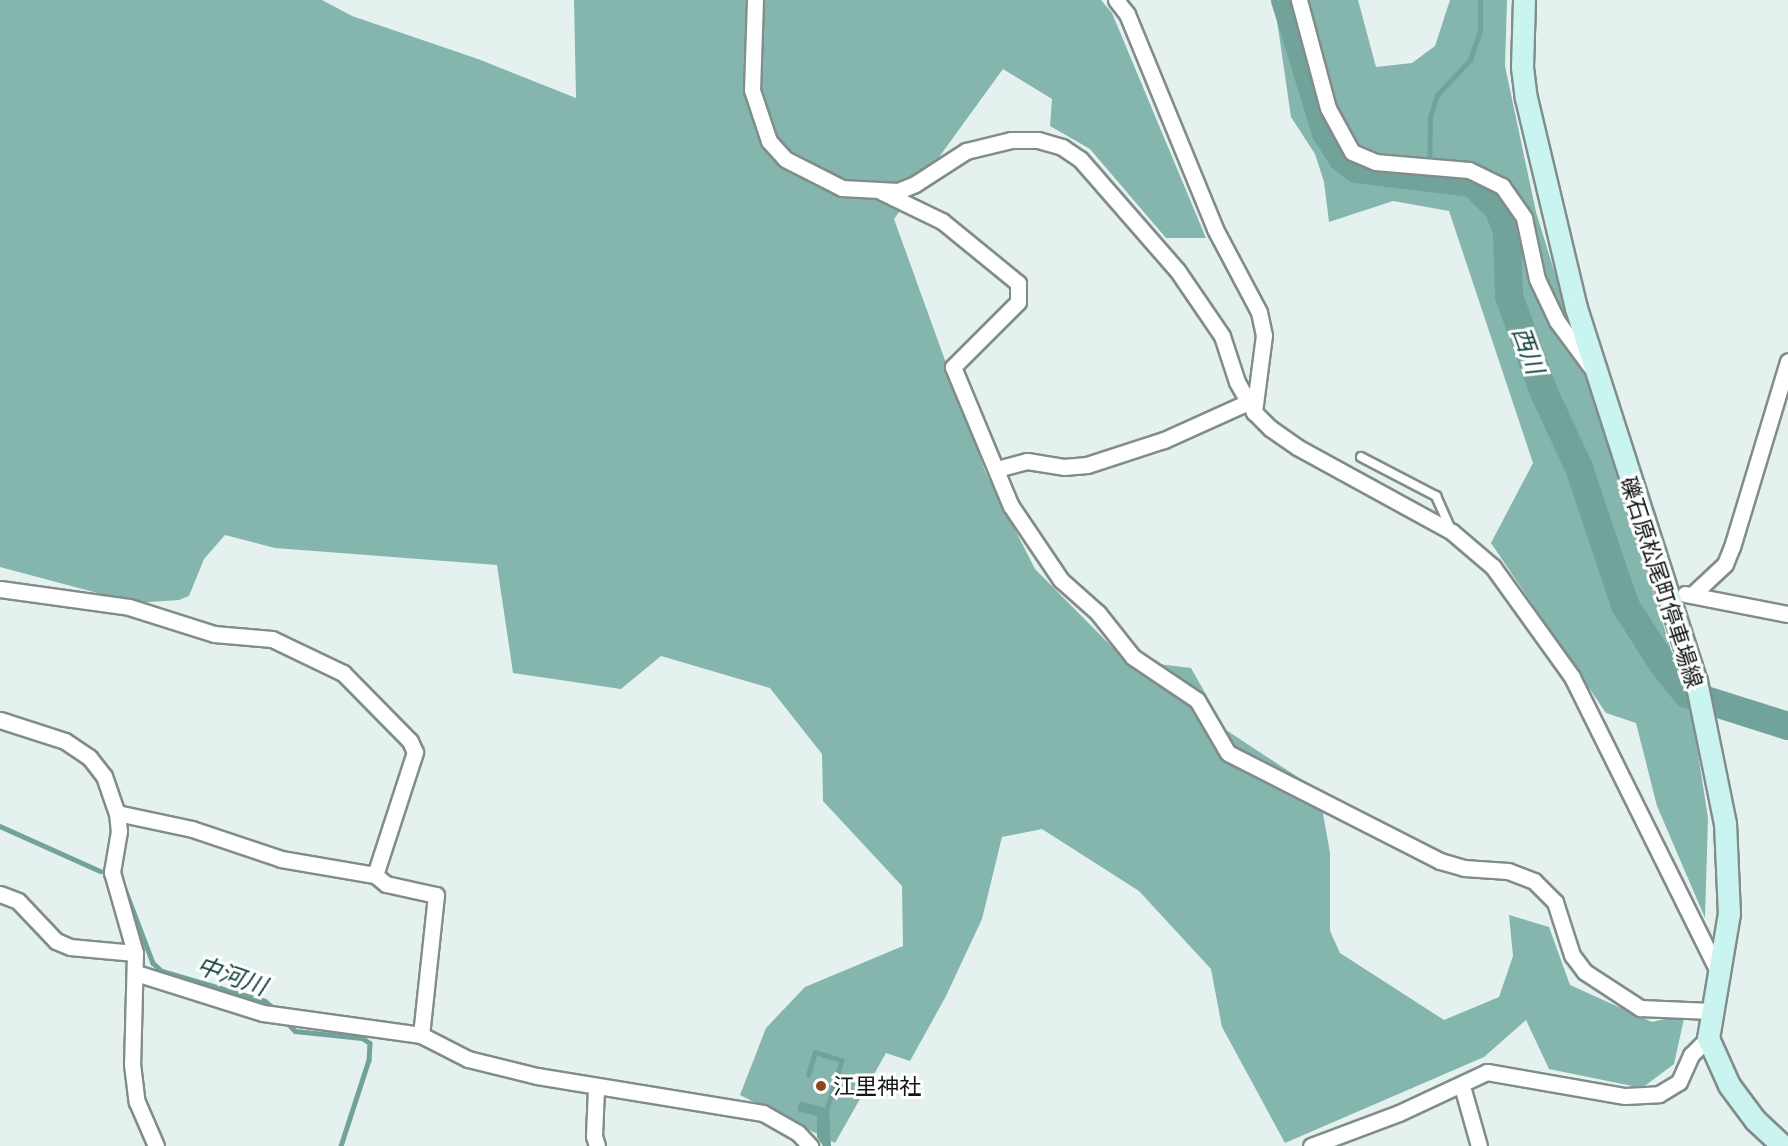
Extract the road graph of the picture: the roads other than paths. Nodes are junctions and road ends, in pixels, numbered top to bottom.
1 (755, 0) edge
2 (1116, 0) edge
3 (1299, 0) edge
4 (1524, 0) edge
5 (879, 191) junction
6 (1788, 361) edge
7 (1595, 373) junction
8 (1251, 407) junction
9 (1361, 457) dead end
10 (997, 469) junction
11 (1452, 532) junction
12 (0, 589) edge
13 (1665, 593) junction
14 (1692, 595) junction
15 (1788, 614) edge
16 (0, 720) edge
17 (117, 813) junction
18 (375, 875) junction
19 (0, 894) edge
20 (135, 953) junction
21 (136, 973) junction
22 (1719, 973) junction
23 (1711, 1011) junction
24 (421, 1035) junction
25 (1708, 1038) junction
26 (1462, 1086) junction
27 (596, 1088) junction
28 (156, 1146) edge
29 (597, 1146) edge
30 (810, 1146) edge
31 (1311, 1146) edge
32 (1479, 1146) edge
33 (1784, 1146) edge

1 - 5 street
2 - 8 street
3 - 7 street
4 - 7 main road, 礫石原松尾町停車場線
5 - 8 street
5 - 10 street
6 - 14 street
7 - 13 main road, 礫石原松尾町停車場線
8 - 10 street
8 - 11 street
9 - 11 lane
10 - 23 street
11 - 22 street
12 - 18 street
13 - 14 street
13 - 22 main road, 礫石原松尾町停車場線
14 - 15 street
16 - 17 street
17 - 18 street
17 - 20 street
18 - 24 street
19 - 20 street
20 - 21 street
21 - 24 street
21 - 28 street
22 - 23 main road, 礫石原松尾町停車場線
23 - 25 main road, 礫石原松尾町停車場線
24 - 27 street
25 - 26 street
25 - 33 main road
26 - 31 street
26 - 32 street
27 - 29 street
27 - 30 street

